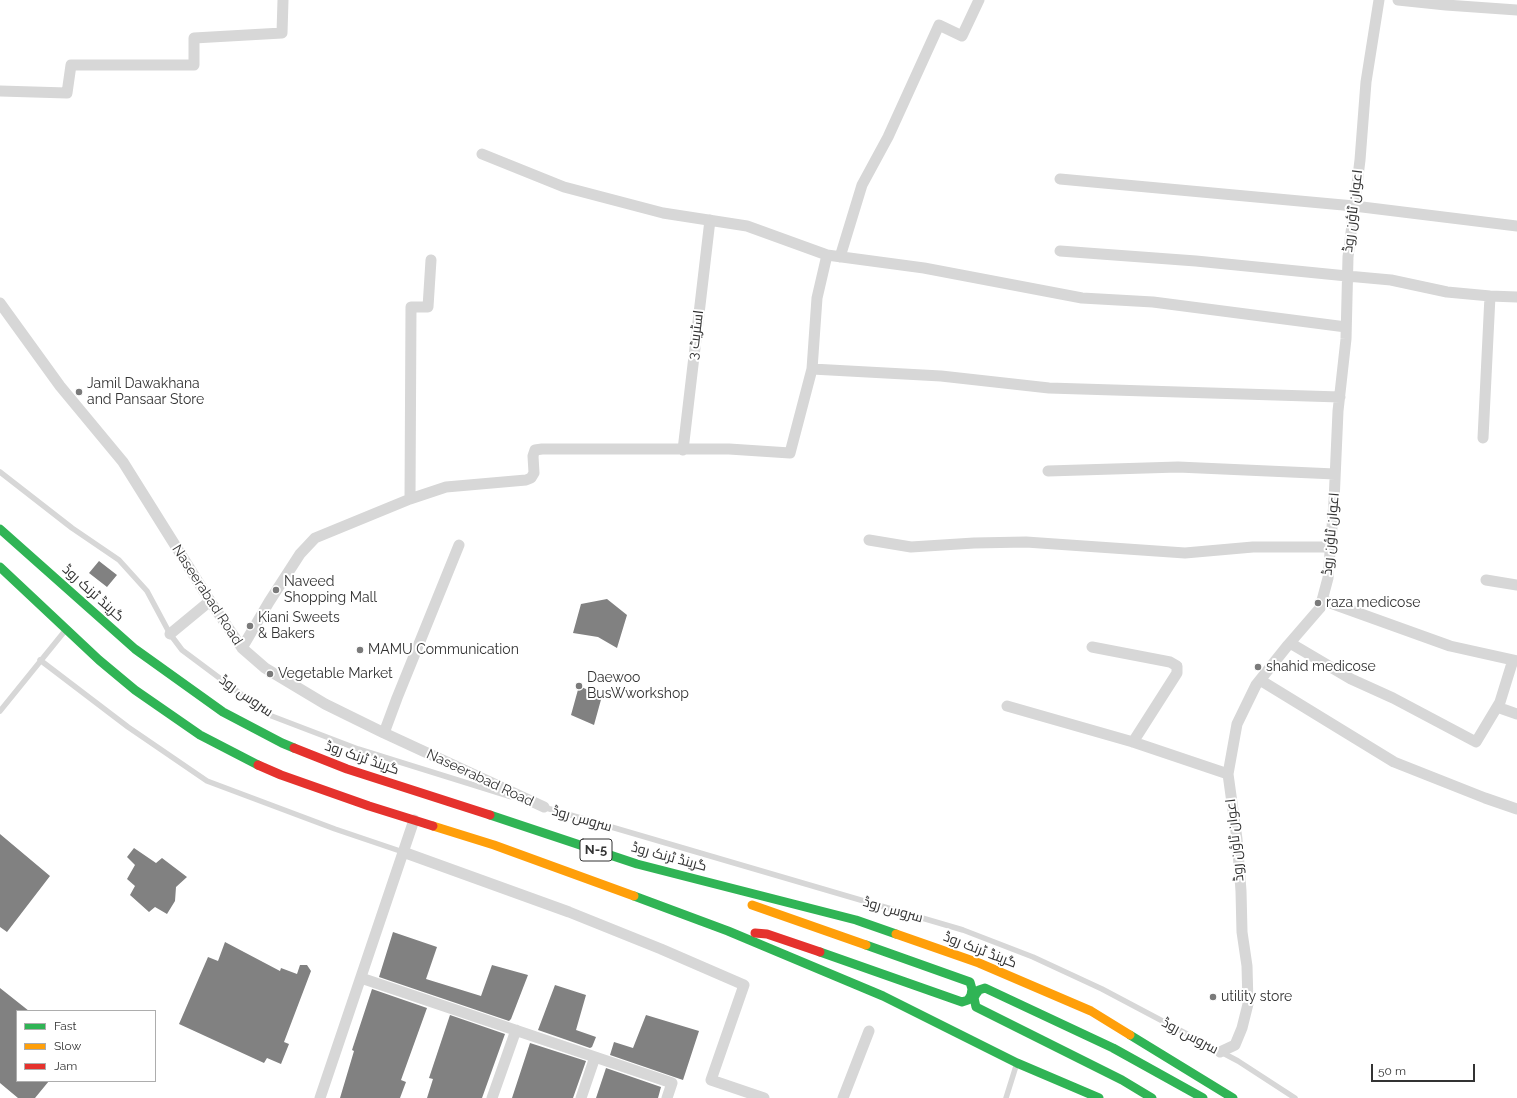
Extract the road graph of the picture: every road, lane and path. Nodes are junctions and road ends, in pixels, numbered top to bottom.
1 (283, 0) edge
2 (979, 0) edge
3 (1379, 0) edge
4 (1398, 0) edge
5 (1517, 10) edge
6 (0, 91) edge
7 (482, 154) dead end
8 (1060, 179) dead end
9 (1354, 206) junction
10 (710, 220) junction
11 (1517, 226) edge
12 (1060, 251) dead end
13 (828, 255) junction
14 (840, 257) junction
15 (431, 260) dead end
16 (1347, 276) junction
17 (1490, 296) junction
18 (1517, 297) edge
19 (0, 303) edge
20 (1346, 327) junction
21 (812, 369) junction
22 (1340, 397) junction
23 (1483, 438) dead end
24 (683, 450) junction
25 (1048, 471) dead end
26 (0, 472) edge
27 (1335, 474) junction
28 (410, 499) junction
29 (0, 529) edge
30 (869, 540) dead end
31 (459, 544) dead end
32 (1330, 547) junction
33 (0, 567) edge
34 (1486, 580) dead end
35 (1517, 585) edge
36 (1322, 600) junction
37 (210, 601) junction
38 (66, 629) junction
39 (170, 634) junction
40 (1290, 643) junction
41 (1092, 647) dead end
42 (242, 648) junction
43 (40, 660) junction
44 (1515, 661) edge
45 (1260, 680) junction
46 (1006, 706) dead end
47 (1497, 707) junction
48 (0, 711) edge
49 (1517, 714) edge
50 (384, 733) junction
51 (1133, 742) junction
52 (1228, 774) junction
53 (544, 807) junction
54 (1517, 809) edge
55 (414, 820) junction
56 (403, 852) junction
57 (638, 864) junction
58 (728, 931) junction
59 (361, 978) junction
60 (516, 1030) junction
61 (869, 1030) dead end
62 (1220, 1052) junction
63 (595, 1057) junction
64 (1017, 1063) junction
65 (320, 1098) edge
66 (492, 1098) edge
67 (581, 1098) edge
68 (667, 1098) edge
69 (764, 1098) edge
70 (843, 1098) edge
71 (1006, 1098) edge
72 (1099, 1098) edge
73 (1152, 1098) edge
74 (1203, 1098) edge
75 (1233, 1098) edge
76 (1294, 1098) edge

1 - 6 street
2 - 14 street
3 - 9 street, اعوان ٹاؤن روڈ
4 - 5 street
7 - 10 street
8 - 9 street
9 - 11 street
9 - 16 street, اعوان ٹاؤن روڈ
10 - 13 street
10 - 24 street, اسٹریٹ 3
12 - 16 street
13 - 14 street
13 - 21 street
14 - 20 street
15 - 28 street
16 - 17 street
16 - 20 street, اعوان ٹاؤن روڈ
17 - 18 street
17 - 23 street
19 - 37 street, Naseerabad Road
20 - 22 street, اعوان ٹاؤن روڈ
21 - 22 street
21 - 24 street
22 - 27 street, اعوان ٹاؤن روڈ
24 - 28 street
25 - 27 street
26 - 39 lane, سروس روڈ
27 - 32 street, اعوان ٹاؤن روڈ
28 - 42 street
29 - 57 highway, گرینڈ ٹرنک روڈ / N-5
30 - 32 street
31 - 50 street
32 - 36 street, اعوان ٹاؤن روڈ
33 - 38 highway, N-5
34 - 35 street
36 - 40 street, اعوان ٹاؤن روڈ
36 - 44 street
37 - 39 street
37 - 42 street, Naseerabad Road
38 - 43 lane
38 - 55 highway, N-5
39 - 53 lane, سروس روڈ
40 - 45 street, اعوان ٹاؤن روڈ
40 - 47 street
41 - 51 street
42 - 50 street, Naseerabad Road
43 - 48 lane
43 - 56 lane
44 - 47 street
45 - 52 street, اعوان ٹاؤن روڈ
45 - 54 street
46 - 51 street
47 - 49 street
50 - 53 street, Naseerabad Road
51 - 52 street
52 - 62 street, اعوان ٹاؤن روڈ
53 - 62 lane, سروس روڈ
55 - 56 street
55 - 58 highway, N-5
56 - 59 street
56 - 69 street
57 - 58 highway
57 - 75 highway, گرینڈ ٹرنک روڈ / N-5
58 - 64 highway, N-5
59 - 60 street
59 - 65 street
60 - 63 street
60 - 66 street
61 - 70 street
62 - 76 lane, سروس روڈ
63 - 67 street
63 - 68 street
64 - 71 lane
64 - 72 highway, N-5
73 - 74 highway

